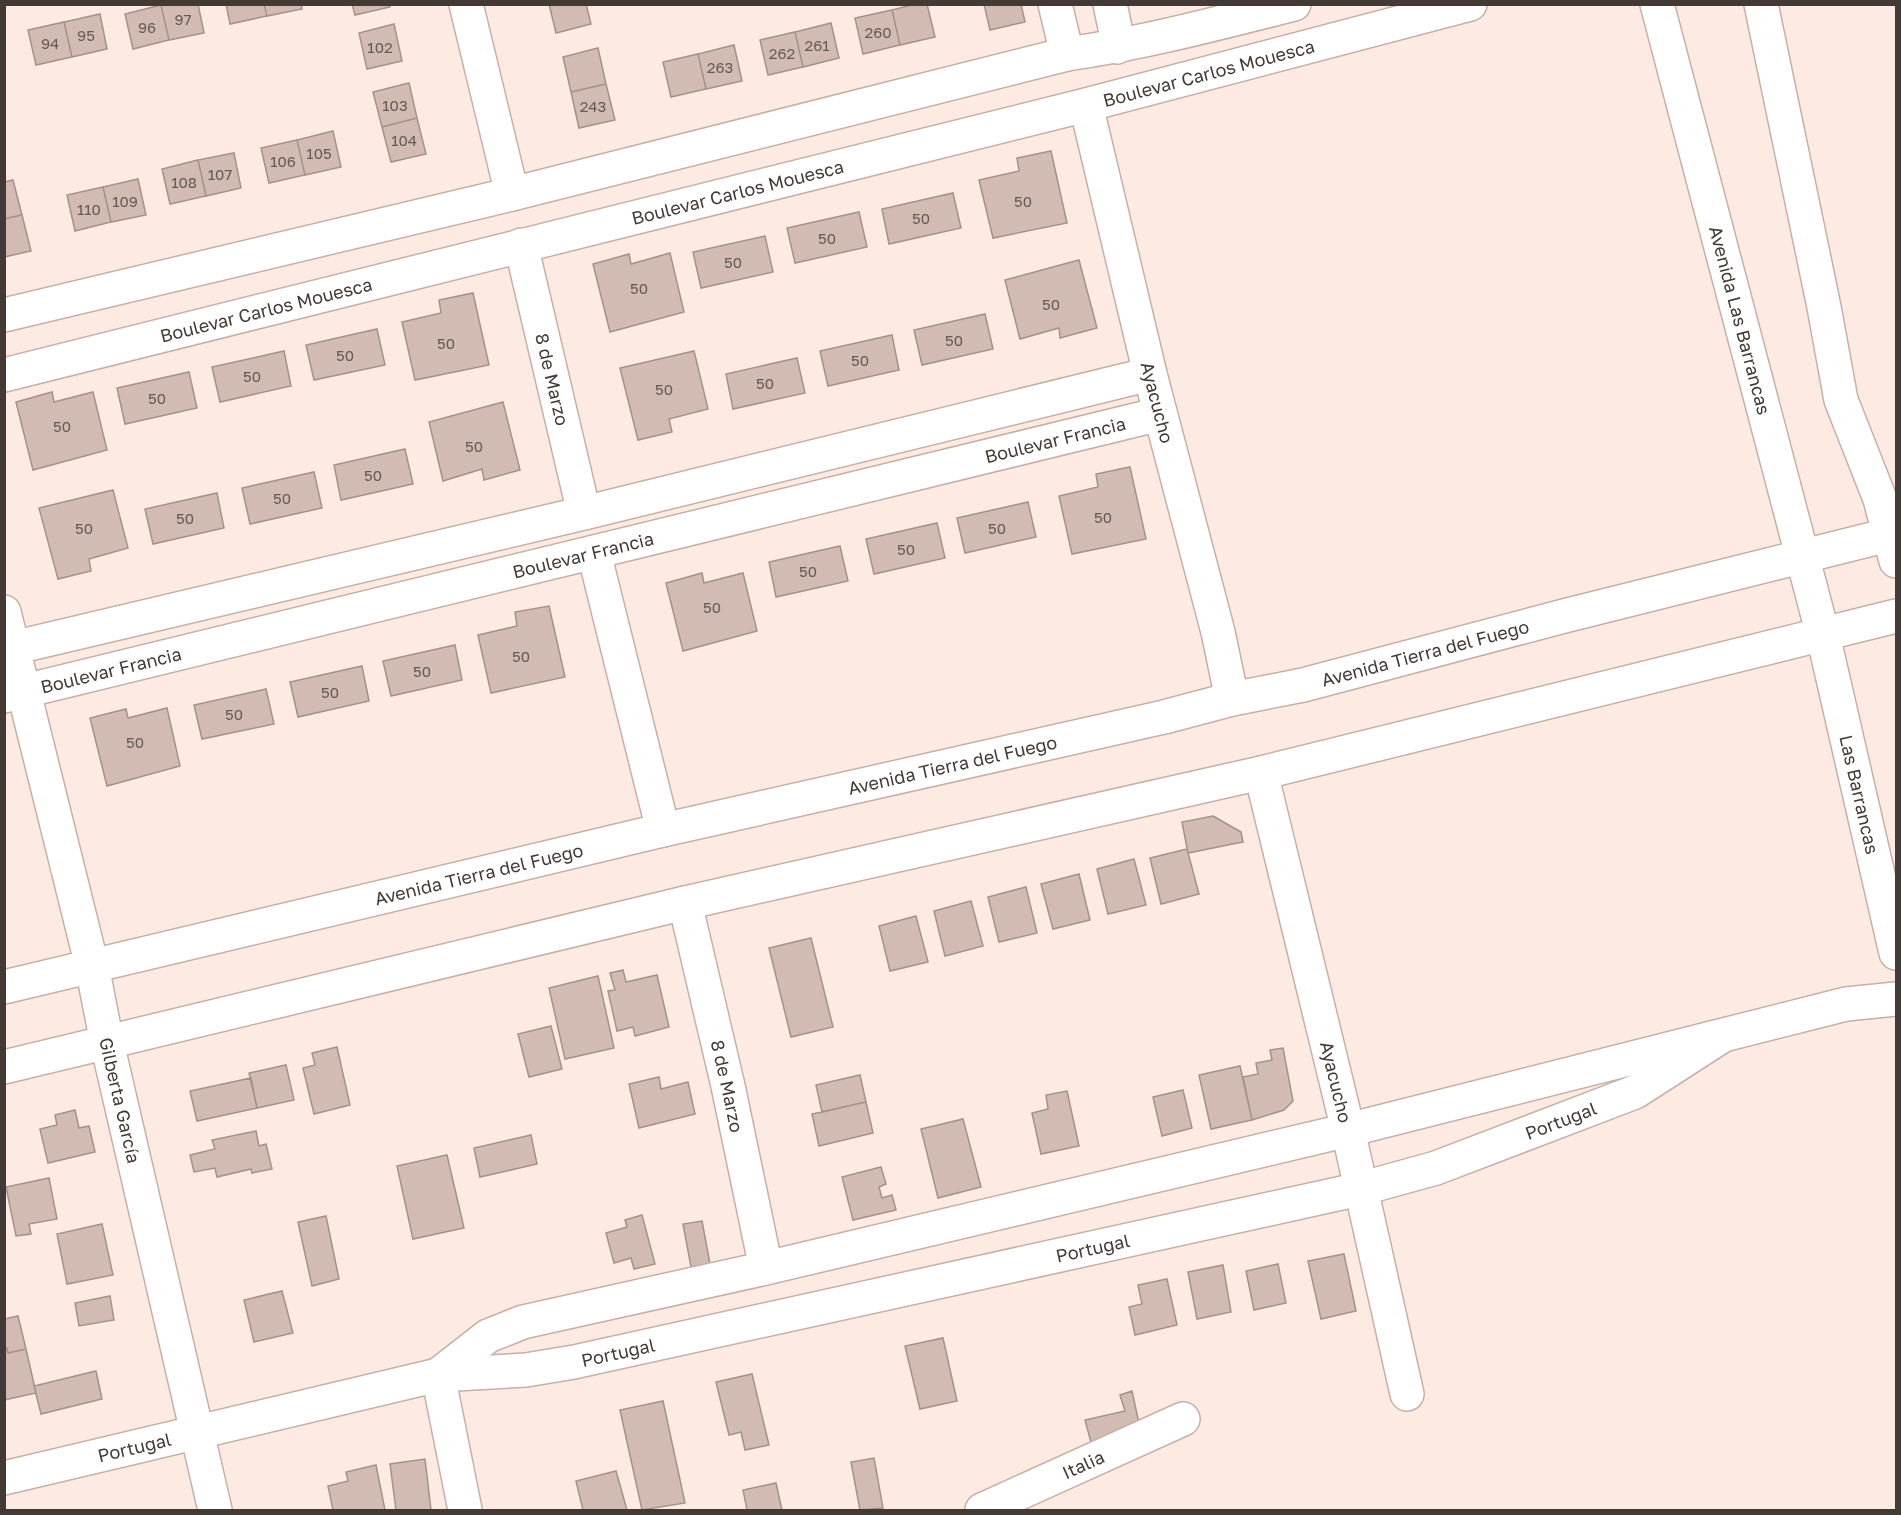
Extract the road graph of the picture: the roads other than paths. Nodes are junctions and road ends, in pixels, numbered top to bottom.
1 (466, 4) edge
2 (1055, 4) edge
3 (1110, 4) edge
4 (1294, 4) edge
5 (1470, 4) edge
6 (1657, 4) edge
7 (1761, 4) edge
8 (1117, 47) junction
9 (1066, 54) junction
10 (1086, 105) junction
11 (512, 194) junction
12 (521, 245) junction
13 (4, 315) edge
14 (1149, 374) junction
15 (4, 375) edge
16 (1160, 414) junction
17 (584, 513) junction
18 (1894, 543) edge
19 (594, 553) junction
20 (1801, 556) junction
21 (4, 612) edge
22 (1896, 616) edge
23 (1822, 635) junction
24 (9, 649) edge
25 (14, 694) edge
26 (1232, 699) junction
27 (1261, 773) junction
28 (663, 830) junction
29 (686, 903) junction
30 (1896, 953) edge
31 (92, 966) junction
32 (4, 987) edge
33 (1896, 999) edge
34 (1722, 1036) junction
35 (107, 1043) junction
36 (4, 1067) edge
37 (1348, 1130) junction
38 (1360, 1189) junction
39 (766, 1268) junction
40 (438, 1375) junction
41 (1407, 1394) dead end
42 (1183, 1419) dead end
43 (197, 1432) junction
44 (4, 1478) edge
45 (216, 1510) edge
46 (465, 1510) edge
47 (982, 1510) edge

1 - 11 street
2 - 9 street
3 - 8 street
4 - 8 street
5 - 10 street, Boulevar Carlos Mouesca
6 - 20 street, Avenida Las Barrancas
7 - 18 street
8 - 9 street
9 - 11 street
10 - 12 street, Boulevar Carlos Mouesca
10 - 14 street, Ayacucho
11 - 13 street
12 - 15 street, Boulevar Carlos Mouesca
12 - 17 street, 8 de Marzo
14 - 16 street, Ayacucho
14 - 17 street
16 - 19 street, Boulevar Francia
16 - 26 street, Ayacucho
17 - 24 street
18 - 20 street, Avenida Tierra del Fuego
19 - 25 street, Boulevar Francia
19 - 28 street
20 - 23 street, Avenida Las Barrancas
20 - 26 street, Avenida Tierra del Fuego
21 - 24 street
22 - 23 street
23 - 27 street
23 - 30 street, Las Barrancas
24 - 25 street, Gilberta García
25 - 31 street, Gilberta García
26 - 28 street, Avenida Tierra del Fuego
27 - 29 street
27 - 37 street, Ayacucho
28 - 31 street, Avenida Tierra del Fuego
29 - 35 street
29 - 39 street, 8 de Marzo
31 - 32 street, Avenida Tierra del Fuego
31 - 35 street, Gilberta García
33 - 34 street, Portugal
34 - 37 street, Portugal
34 - 38 street, Portugal
35 - 36 street
35 - 43 street, Gilberta García
37 - 38 street, Ayacucho
37 - 39 street, Portugal
38 - 40 street, Portugal
38 - 41 street, Ayacucho
39 - 40 street, Portugal
40 - 43 street, Portugal
40 - 46 street
42 - 47 street, Italia
43 - 44 street, Portugal
43 - 45 street, Gilberta García

